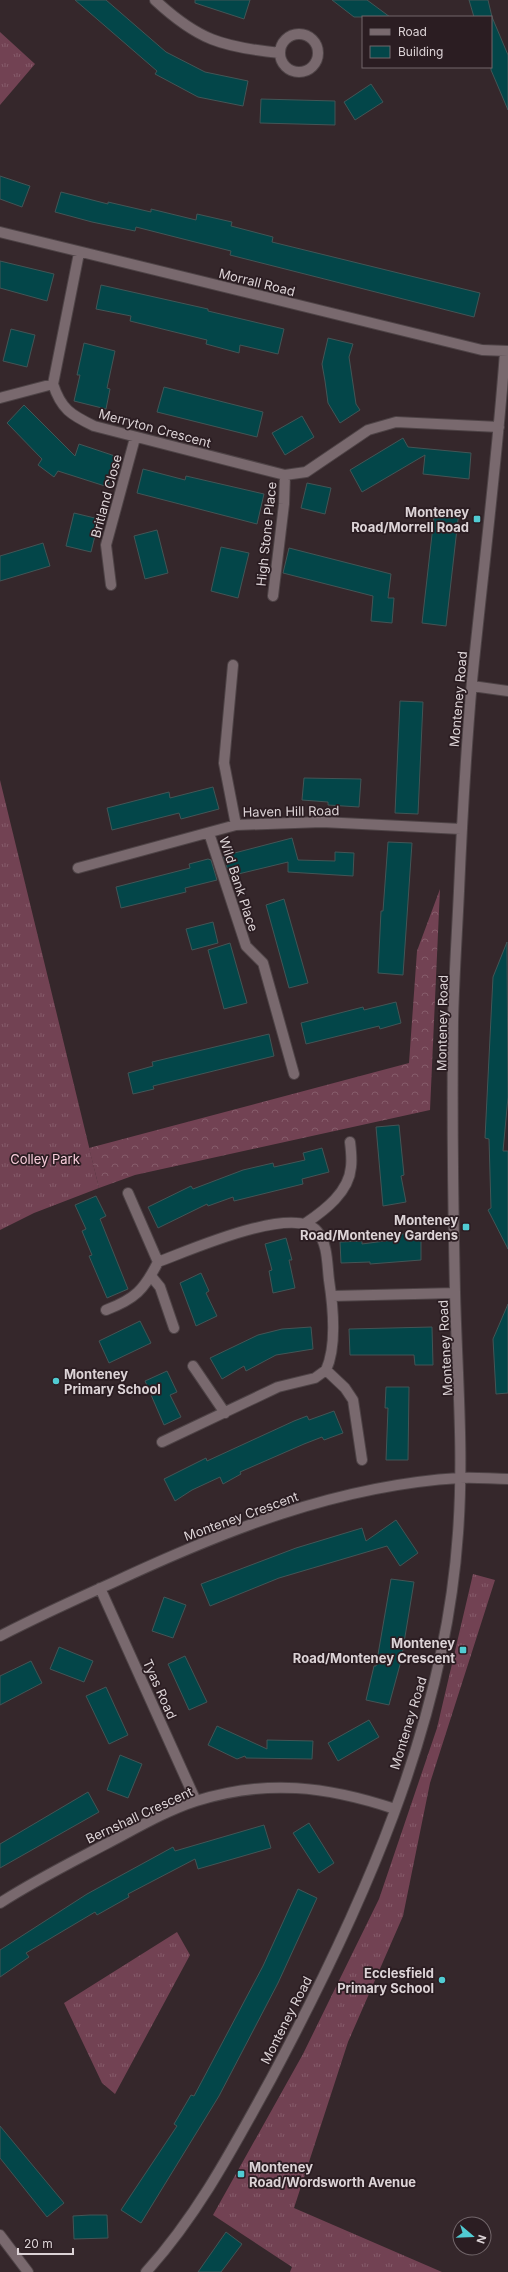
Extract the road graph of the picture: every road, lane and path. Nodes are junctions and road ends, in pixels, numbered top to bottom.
1 (155, 0) edge
2 (280, 53) dead end
3 (0, 232) edge
4 (80, 253) junction
5 (507, 351) edge
6 (53, 384) junction
7 (0, 398) edge
8 (499, 427) junction
9 (135, 438) junction
10 (285, 475) junction
11 (111, 585) dead end
12 (273, 596) dead end
13 (233, 665) dead end
14 (472, 686) junction
15 (508, 690) edge
16 (236, 825) junction
17 (461, 829) junction
18 (209, 833) junction
19 (78, 868) dead end
20 (294, 1074) dead end
21 (350, 1142) dead end
22 (128, 1193) dead end
23 (306, 1223) junction
24 (158, 1262) junction
25 (152, 1276) junction
26 (455, 1293) junction
27 (332, 1296) junction
28 (106, 1310) dead end
29 (174, 1328) dead end
30 (194, 1366) dead end
31 (326, 1370) junction
32 (225, 1413) junction
33 (162, 1442) dead end
34 (362, 1460) dead end
35 (460, 1478) junction
36 (508, 1479) edge
37 (100, 1588) junction
38 (0, 1636) edge
39 (196, 1801) junction
40 (395, 1808) junction
41 (0, 1903) edge
42 (0, 2235) edge
43 (28, 2272) edge
44 (146, 2272) edge

1 - 2 street
3 - 4 street, Morrall Road
4 - 5 street, Morrall Road
4 - 6 street
5 - 8 street, Monteney Road
6 - 7 street
6 - 9 street, Merryton Crescent
8 - 10 street, Merryton Crescent
8 - 14 street, Monteney Road
9 - 10 street, Merryton Crescent
9 - 11 street, Britland Close
10 - 12 street, High Stone Place
13 - 16 street
14 - 15 street
14 - 17 street, Monteney Road
16 - 17 street, Haven Hill Road
16 - 18 street, Haven Hill Road
17 - 26 street, Monteney Road
18 - 19 street, Haven Hill Road
18 - 20 street, Wild Bank Place
21 - 23 street
22 - 24 street
23 - 24 street
23 - 27 street
24 - 25 street
25 - 28 street
25 - 29 street
26 - 27 street
26 - 35 street, Monteney Road
27 - 31 street
30 - 32 street
31 - 32 street
31 - 34 street
32 - 33 street
35 - 36 street, Monteney Crescent
35 - 37 street, Monteney Crescent
35 - 40 street, Monteney Road
37 - 38 street, Monteney Crescent
37 - 39 street, Tyas Road
39 - 40 street, Bernshall Crescent
39 - 41 street, Bernshall Crescent
40 - 44 street, Monteney Road
42 - 43 street

